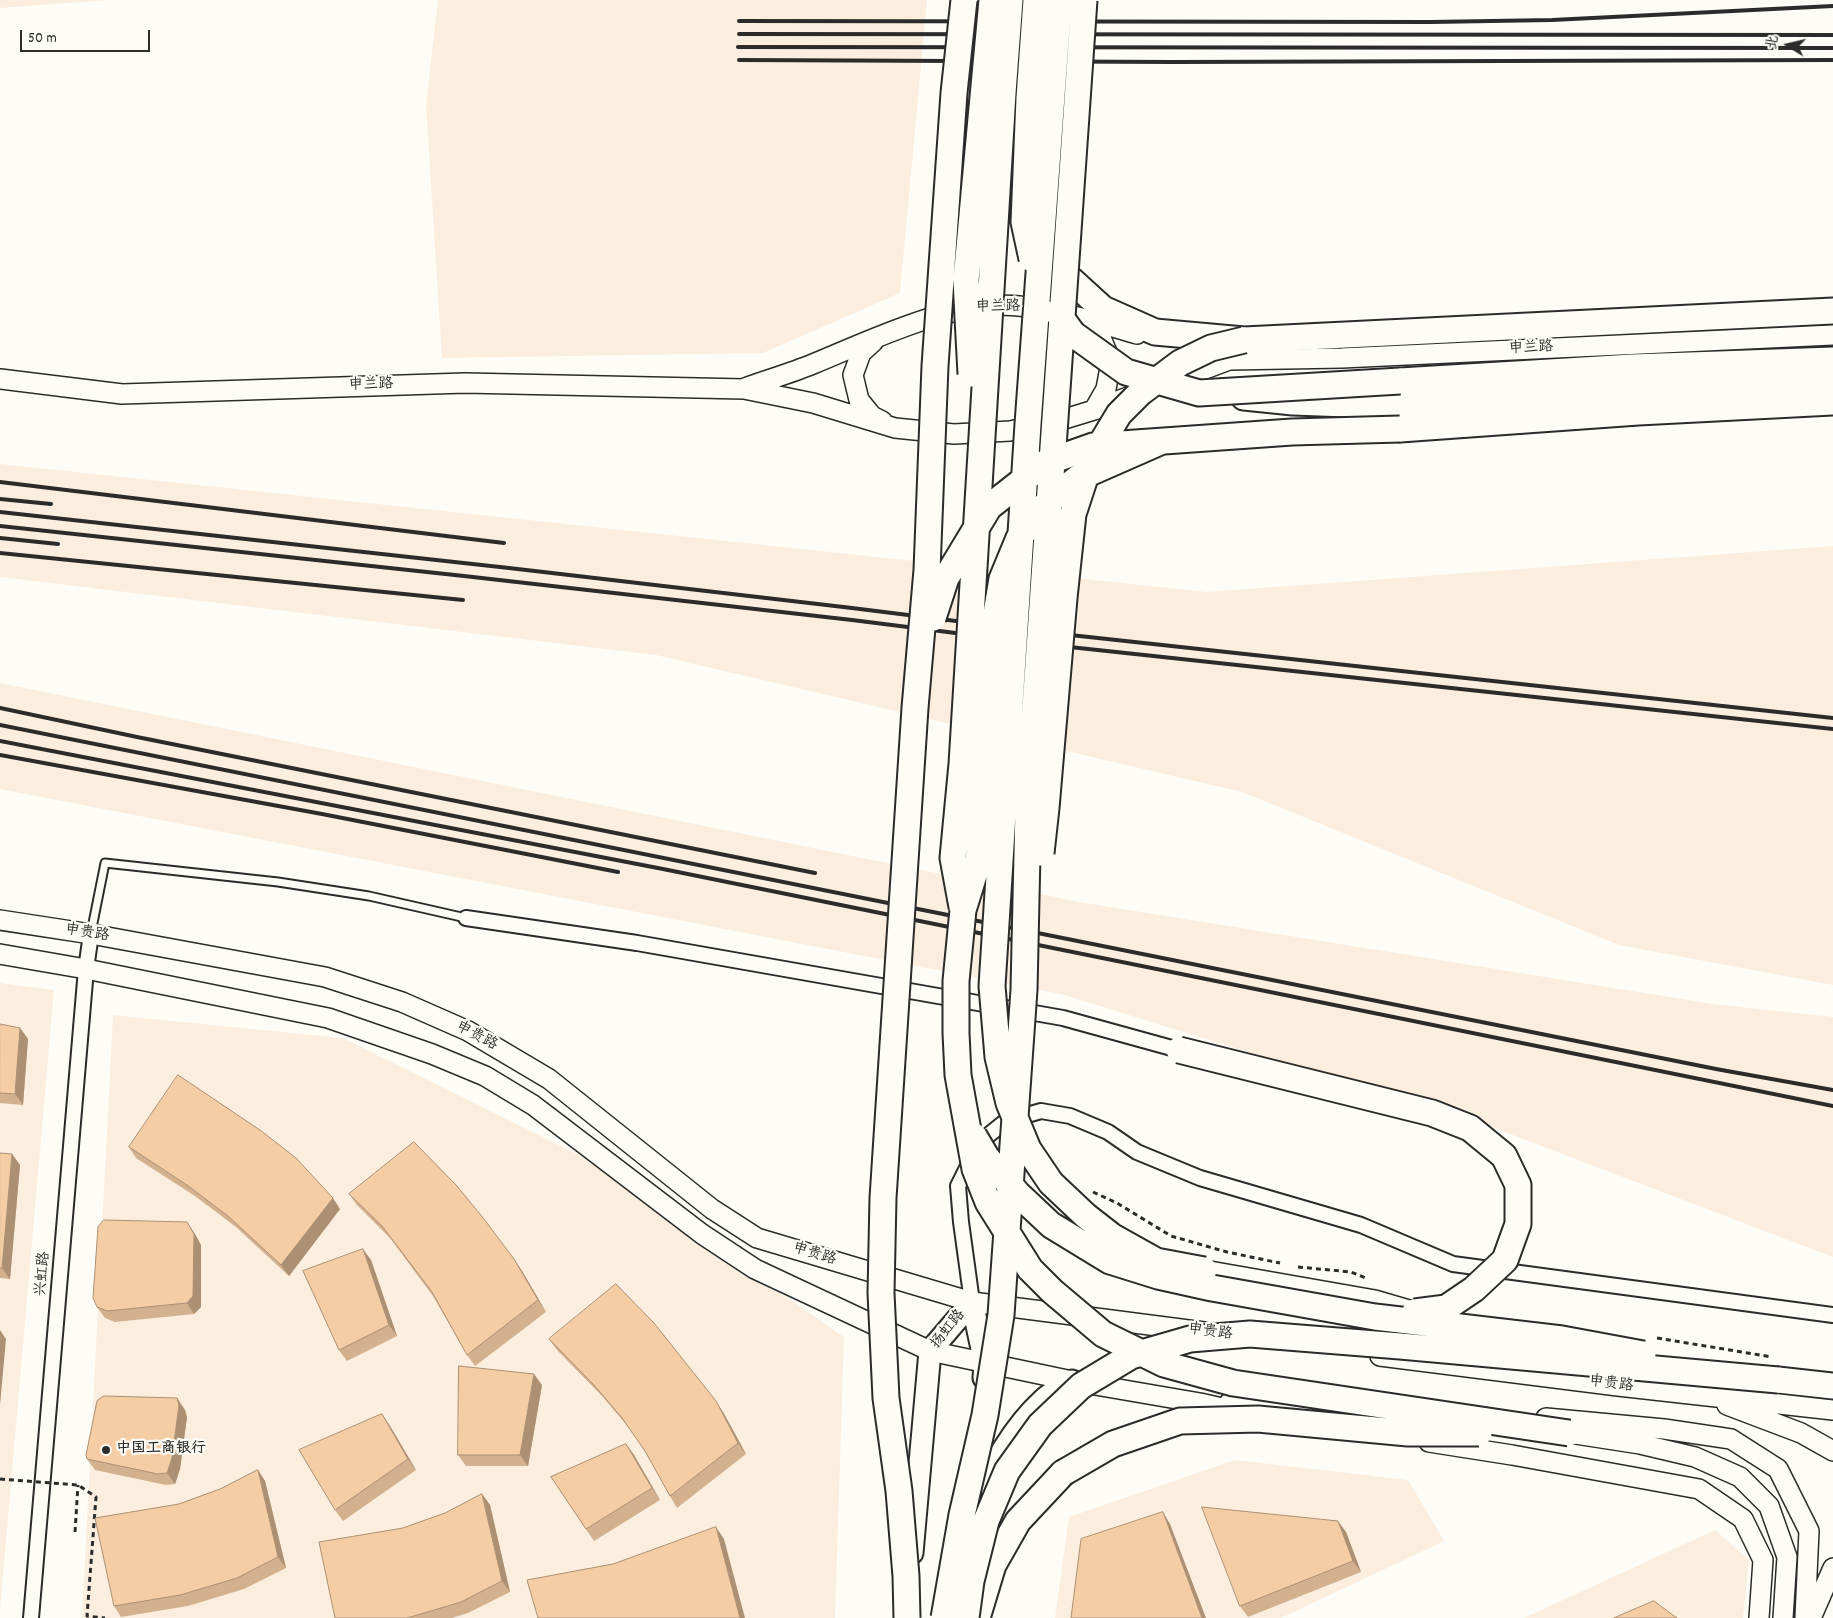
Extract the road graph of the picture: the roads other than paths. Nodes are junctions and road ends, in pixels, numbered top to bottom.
1 (964, 0) edge
2 (992, 0) edge
3 (1010, 0) edge
4 (1036, 0) edge
5 (1059, 0) edge
6 (1084, 0) edge
7 (1003, 93) junction
8 (1833, 311) edge
9 (1076, 317) junction
10 (1833, 335) edge
11 (878, 337) junction
12 (1236, 350) junction
13 (1833, 360) edge
14 (0, 379) edge
15 (1833, 380) edge
16 (744, 389) junction
17 (1199, 393) junction
18 (1833, 402) edge
19 (1401, 406) junction
20 (1094, 410) junction
21 (894, 428) junction
22 (1292, 432) junction
23 (1160, 442) junction
24 (977, 494) junction
25 (915, 708) junction
26 (963, 910) junction
27 (466, 918) joint
28 (0, 920) edge
29 (91, 934) junction
30 (0, 954) edge
31 (86, 969) junction
32 (1024, 990) junction
33 (1178, 1050) joint
34 (965, 1120) junction
35 (1204, 1270) joint
36 (972, 1302) junction
37 (1833, 1316) edge
38 (1375, 1317) junction
39 (1488, 1343) junction
40 (930, 1351) junction
41 (985, 1363) junction
42 (1560, 1378) junction
43 (1778, 1380) junction
44 (1072, 1381) junction
45 (1833, 1386) edge
46 (1699, 1394) junction
47 (1200, 1403) junction
48 (1833, 1410) edge
49 (1569, 1433) junction
50 (1833, 1451) edge
51 (968, 1514) junction
52 (1833, 1568) edge
53 (31, 1618) edge
54 (906, 1618) edge
55 (944, 1618) edge
56 (957, 1618) edge
57 (966, 1618) edge
58 (977, 1618) edge
59 (1759, 1618) edge
60 (1783, 1618) edge
61 (1806, 1618) edge
62 (1811, 1618) edge

1 - 25 highway, bridge
2 - 24 highway, bridge
3 - 7 highway, bridge
4 - 17 highway, bridge
5 - 35 highway, bridge
6 - 32 highway, bridge
7 - 12 highway, bridge
7 - 24 highway, bridge
8 - 12 highway
9 - 11 main road, 申兰路
9 - 12 main road, 申兰路
9 - 20 main road
10 - 12 main road, 申兰路
11 - 16 main road, 申兰路
11 - 21 main road
12 - 20 main road, 申兰路
12 - 32 highway, bridge
13 - 17 highway, bridge
14 - 16 main road, 申兰路
15 - 19 highway
16 - 21 main road, 申兰路
17 - 19 highway, bridge
18 - 22 highway, bridge
19 - 22 highway, bridge
20 - 21 main road, 申兰路
22 - 23 highway, bridge
23 - 25 highway, bridge
23 - 26 highway, bridge
24 - 26 highway, bridge
25 - 54 highway, bridge
26 - 34 highway, bridge
27 - 29 lane
27 - 33 street
28 - 29 main road, 申贵路
29 - 31 street, 兴虹路
29 - 36 main road, 申贵路
30 - 31 main road, 申贵路
31 - 40 main road, 申贵路
31 - 53 street, 兴虹路
32 - 55 highway, bridge
33 - 38 highway, bridge
34 - 38 highway, bridge
34 - 49 highway, bridge
35 - 39 main road
36 - 37 street
36 - 40 main road, 扬虹路
36 - 41 main road, 扬虹路
36 - 42 main road, 申贵路
38 - 43 highway, bridge
39 - 42 main road
39 - 46 main road
40 - 41 main road, 申贵路
40 - 54 main road, 扬虹路
41 - 44 main road, 申贵路
41 - 51 main road, 扬虹路
42 - 46 main road, 申贵路
43 - 45 highway
43 - 57 highway, bridge
44 - 47 main road, 申贵路
44 - 51 main road
46 - 48 main road, 申贵路
46 - 50 main road, 申贵路
47 - 59 main road, 申贵路
47 - 61 main road, 申贵路
49 - 58 highway, bridge
49 - 60 main road
51 - 56 main road, 扬虹路
52 - 62 main road

